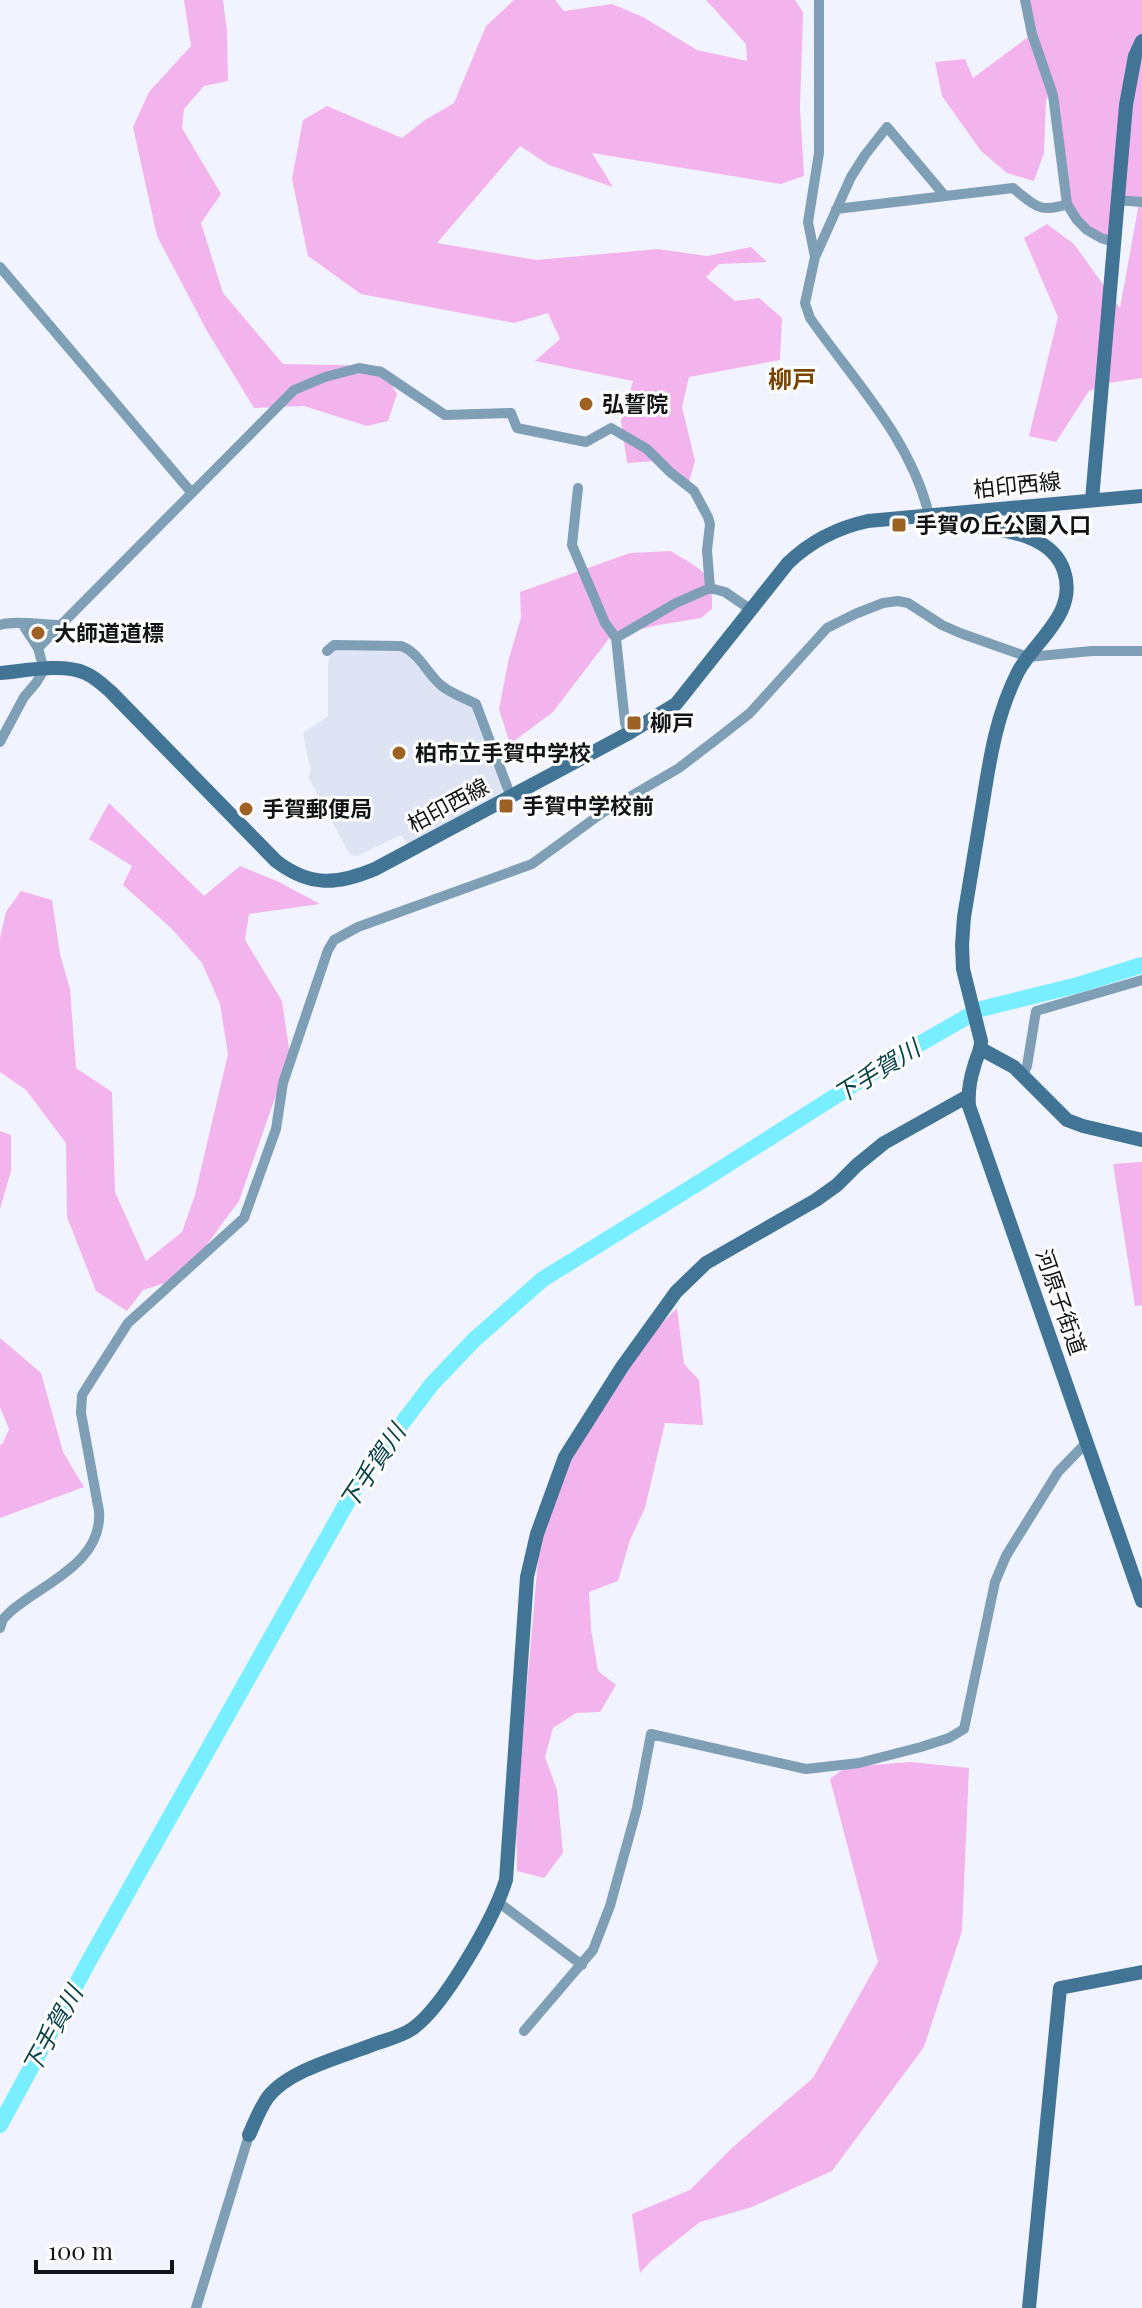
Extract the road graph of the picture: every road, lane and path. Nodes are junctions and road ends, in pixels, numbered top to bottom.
1 (819, 0) edge
2 (1025, 0) edge
3 (1142, 41) edge
4 (945, 196) junction
5 (1116, 200) junction
6 (1142, 202) edge
7 (1067, 204) junction
8 (836, 209) junction
9 (1113, 242) junction
10 (815, 257) junction
11 (0, 267) edge
12 (578, 488) dead end
13 (191, 492) junction
14 (1142, 496) edge
15 (1092, 500) junction
16 (955, 513) junction
17 (929, 515) junction
18 (710, 588) junction
19 (750, 609) junction
20 (0, 625) edge
21 (23, 625) junction
22 (59, 625) junction
23 (616, 638) junction
24 (38, 648) junction
25 (327, 651) dead end
26 (1142, 651) edge
27 (1028, 657) junction
28 (44, 670) junction
29 (0, 673) edge
30 (629, 733) junction
31 (0, 742) edge
32 (511, 797) junction
33 (1142, 980) edge
34 (981, 1049) junction
35 (1023, 1075) junction
36 (968, 1096) junction
37 (1142, 1140) edge
38 (1087, 1442) junction
39 (1139, 1579) edge
40 (1142, 1601) edge
41 (0, 1628) edge
42 (498, 1902) junction
43 (582, 1965) junction
44 (1142, 1972) edge
45 (524, 2031) dead end
46 (249, 2135) joint
47 (196, 2308) edge
48 (1029, 2308) edge

1 - 10 street
2 - 7 street
3 - 5 street
4 - 7 street
4 - 8 street
4 - 8 street
5 - 6 street
5 - 9 street
7 - 9 street
8 - 10 street
9 - 15 street
10 - 17 street
11 - 13 street
12 - 23 street
13 - 18 street
13 - 22 street
14 - 15 street, 柏印西線
15 - 16 street, 柏印西線
16 - 17 street, 柏印西線
16 - 27 street, 河原子街道
17 - 19 street, 柏印西線
18 - 19 street
18 - 23 street
19 - 30 street, 柏印西線
20 - 21 street
21 - 22 street
21 - 24 street
22 - 24 street
23 - 30 street
24 - 28 street
25 - 32 street
26 - 27 street
27 - 34 street, 河原子街道
27 - 41 street
28 - 29 street, 柏印西線
28 - 31 street
28 - 32 street, 柏印西線
30 - 32 street, 柏印西線
33 - 35 street
34 - 35 street
34 - 36 street, 河原子街道
35 - 37 street
36 - 38 street, 河原子街道
36 - 42 street
38 - 39 street, 河原子街道
38 - 43 street
39 - 40 street, 河原子街道
42 - 43 street
42 - 46 street
43 - 45 street
44 - 48 street
46 - 47 street

